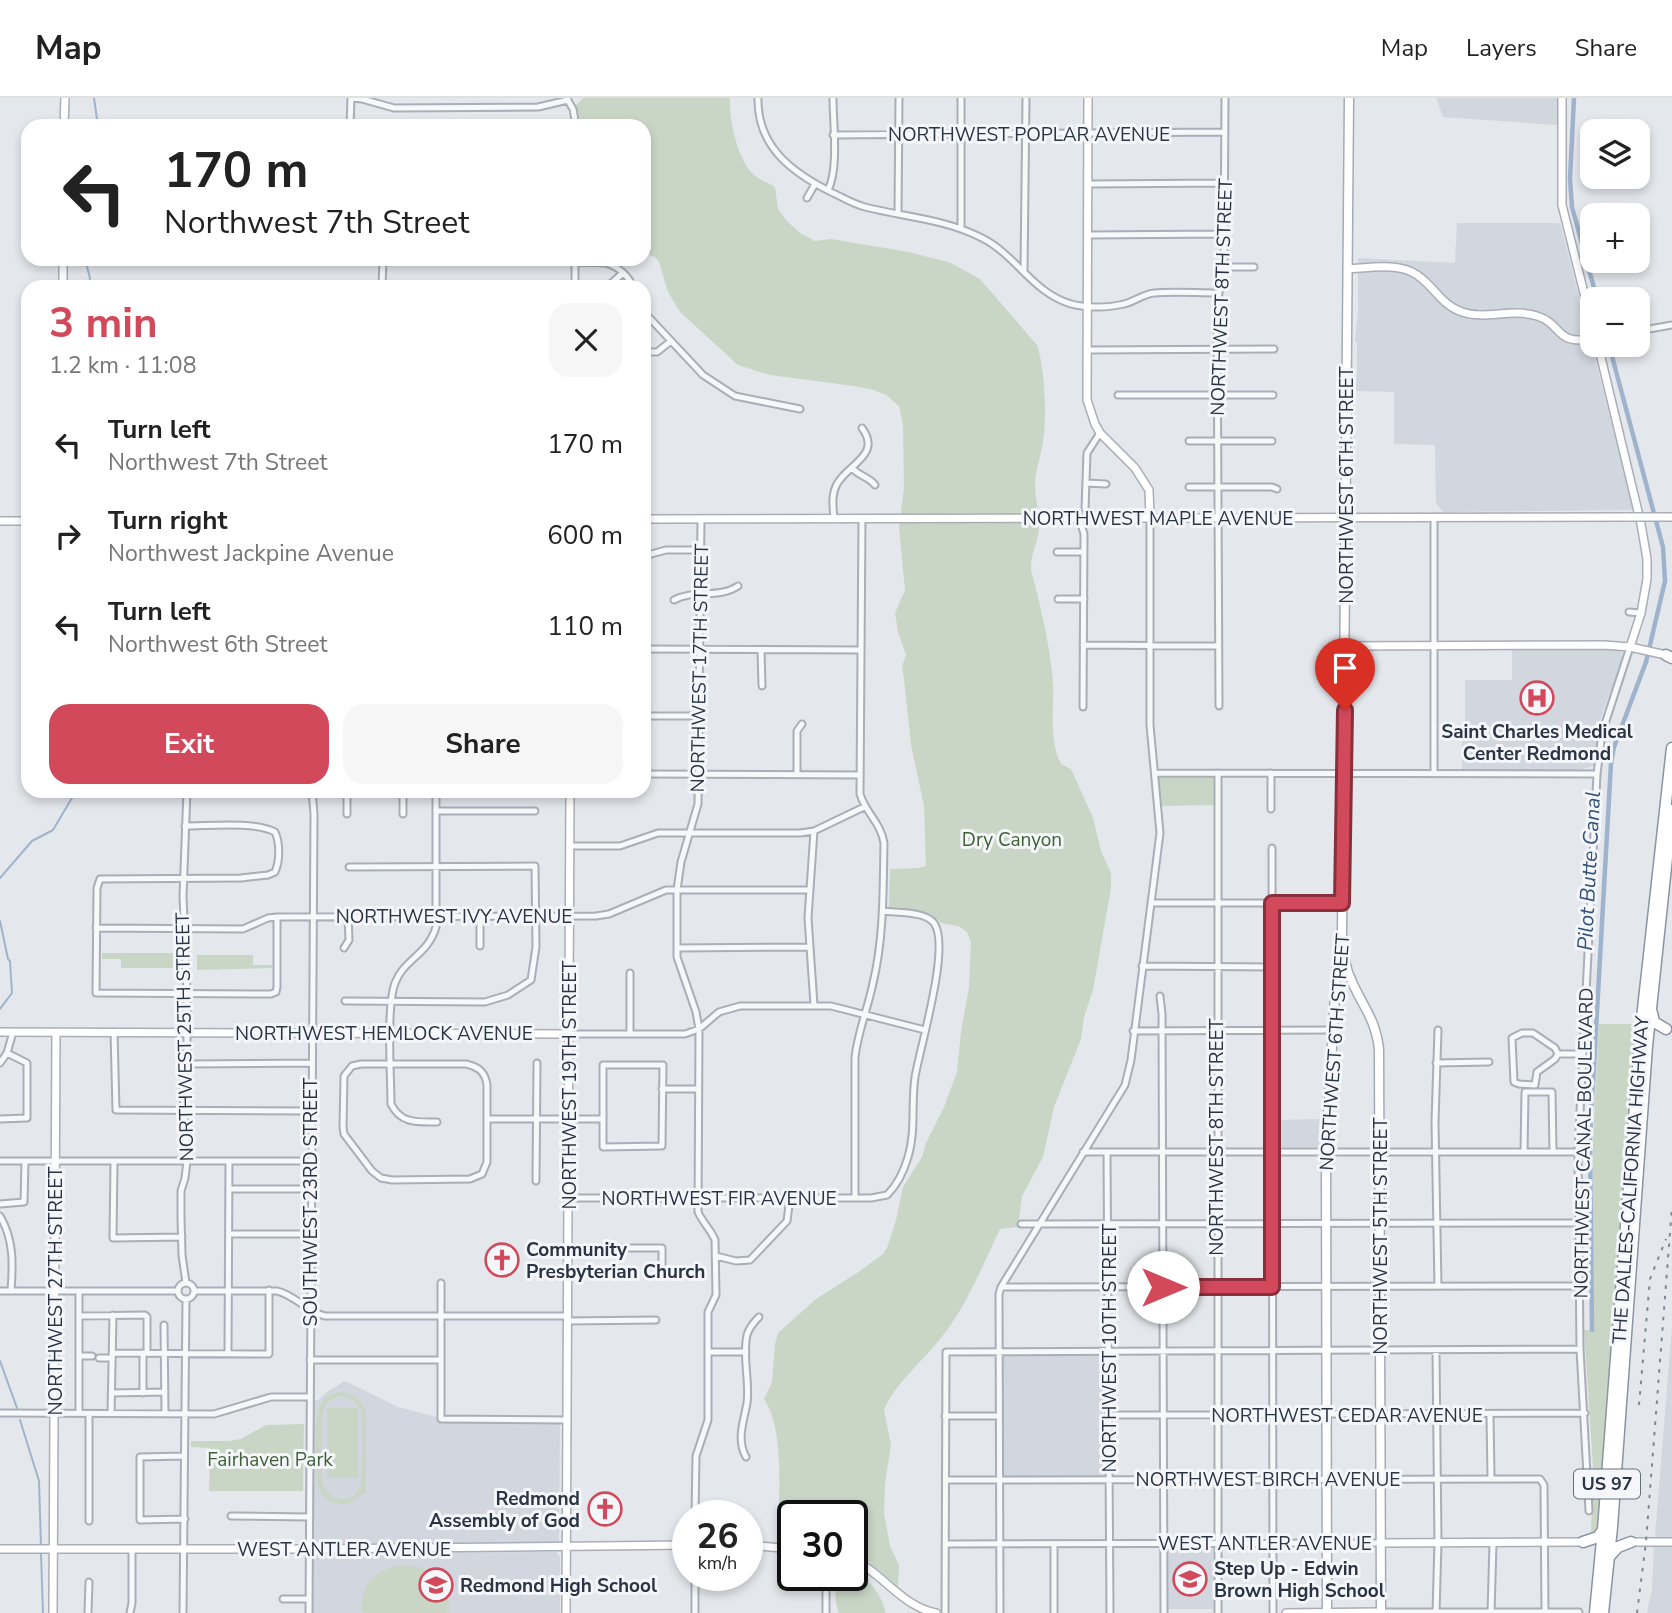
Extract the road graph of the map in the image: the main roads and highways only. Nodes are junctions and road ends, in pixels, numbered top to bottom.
1 (1349, 98) edge
2 (1672, 748) edge
3 (1672, 810) edge
4 (1342, 937) junction
5 (1356, 991) junction
6 (1335, 1001) junction
7 (1650, 1006) junction
8 (1669, 1029) edge
9 (1647, 1046) junction
10 (1608, 1529) junction
11 (1605, 1556) junction
12 (1327, 1613) edge
13 (1381, 1613) edge
14 (1595, 1613) edge
15 (1603, 1613) edge

1 - 4 main road, NORTHWEST 6TH STREET
2 - 10 highway, THE DALLES-CALIFORNIA HIGHWAY / US 97
3 - 7 highway, THE DALLES-CALIFORNIA HIGHWAY / US 97
4 - 5 main road, NORTHWEST 5TH STREET
4 - 6 main road, NORTHWEST 6TH STREET
5 - 6 main road
5 - 13 main road, NORTHWEST 5TH STREET
6 - 12 main road, NORTHWEST 6TH STREET
7 - 8 highway
7 - 9 highway, THE DALLES-CALIFORNIA HIGHWAY / US 97
8 - 9 highway
9 - 10 highway, THE DALLES-CALIFORNIA HIGHWAY / US 97
10 - 11 highway, THE DALLES-CALIFORNIA HIGHWAY / US 97
10 - 11 highway
10 - 11 highway
11 - 14 highway, THE DALLES-CALIFORNIA HIGHWAY / US 97
11 - 15 highway, THE DALLES-CALIFORNIA HIGHWAY / US 97

